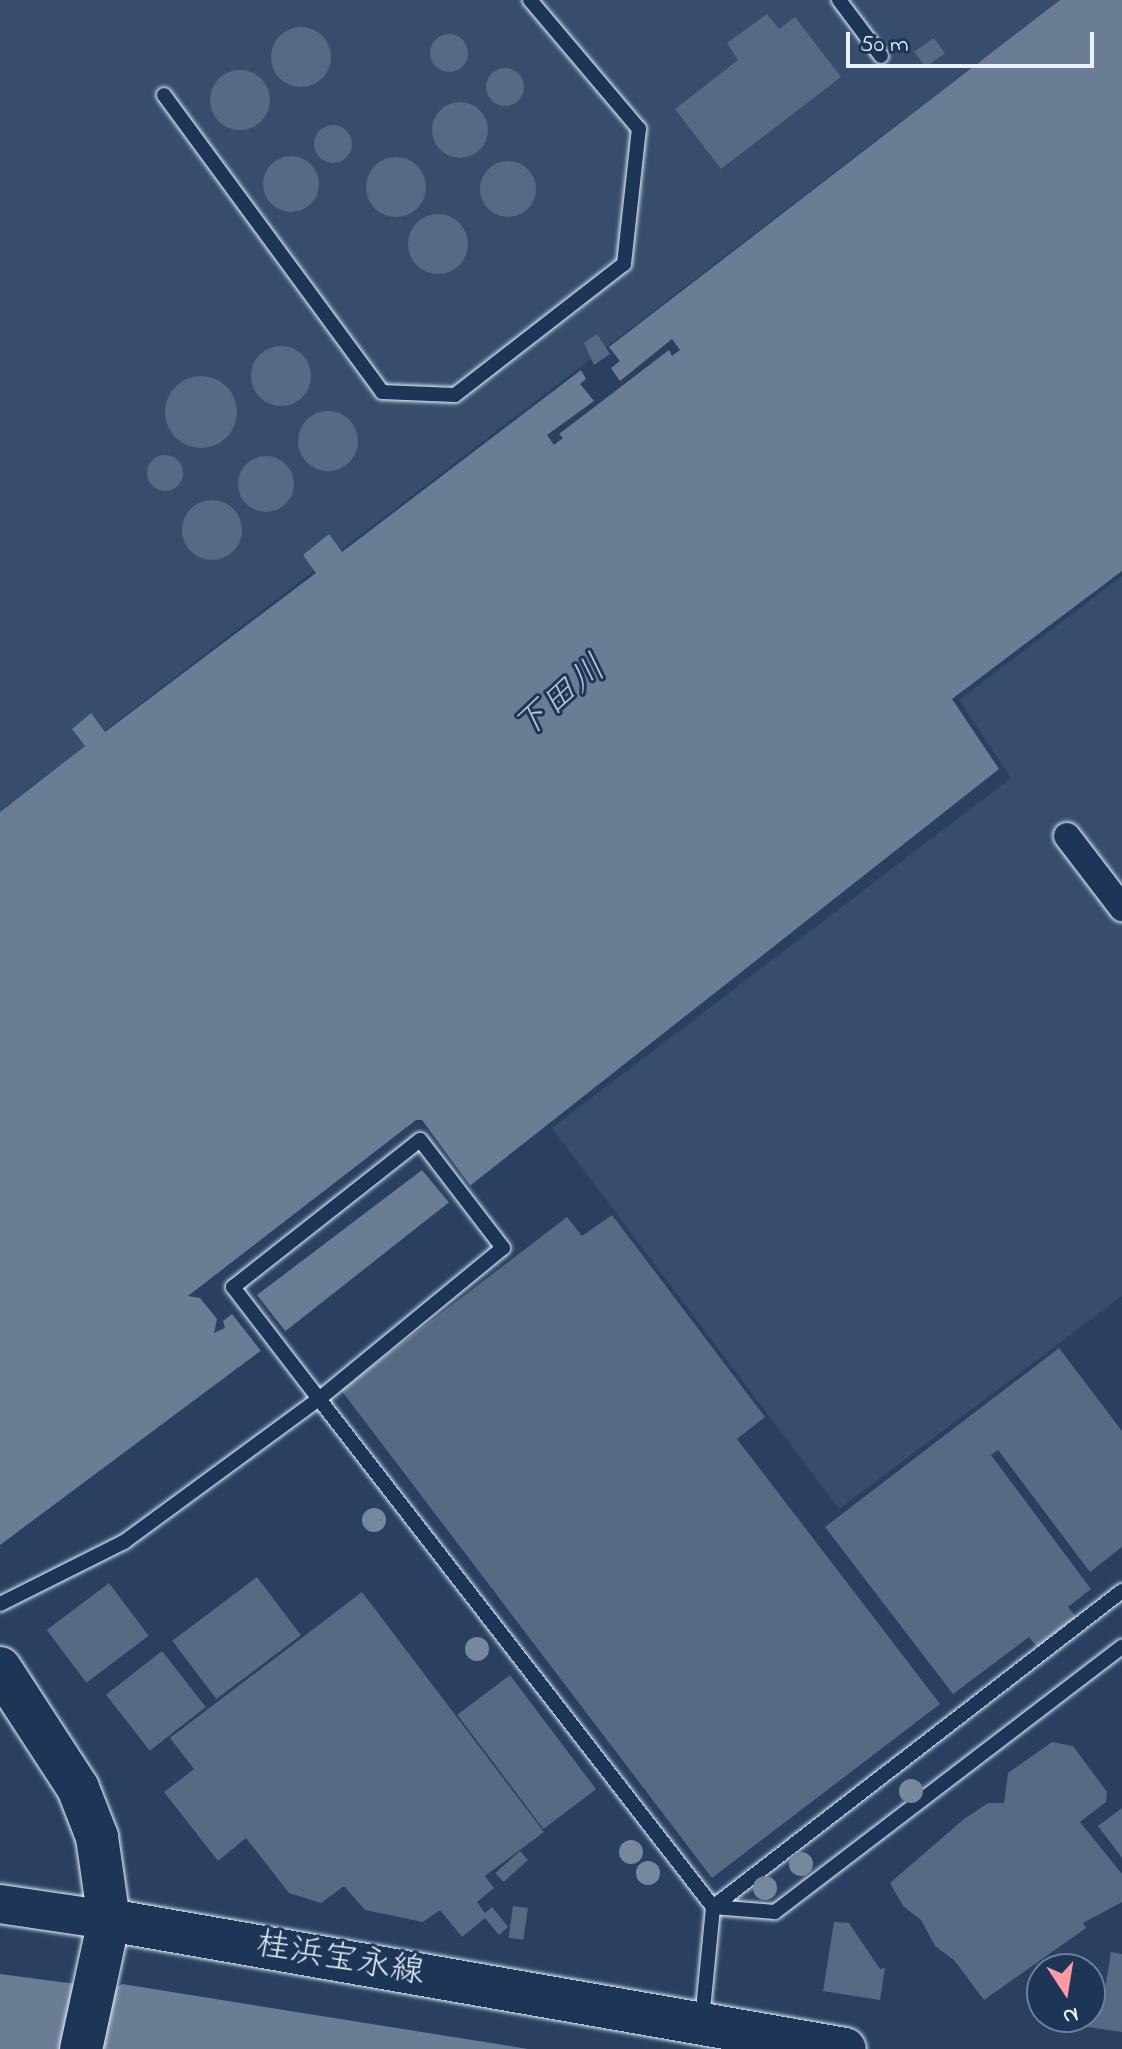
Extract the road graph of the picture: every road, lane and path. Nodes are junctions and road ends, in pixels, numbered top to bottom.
1 (530, 0) edge
2 (839, 0) edge
3 (881, 56) dead end
4 (164, 95) dead end
5 (1067, 836) dead end
6 (1122, 908) edge
7 (319, 1399) junction
8 (1122, 1591) edge
9 (0, 1604) edge
10 (1122, 1647) edge
11 (0, 1668) edge
12 (0, 1904) edge
13 (713, 1907) junction
14 (109, 1920) junction
15 (701, 2025) junction
16 (81, 2049) edge
17 (845, 2049) edge

1 - 4 lane
2 - 3 lane
5 - 6 street
7 - 7 lane
7 - 9 lane
7 - 13 lane
8 - 13 lane
10 - 13 lane
11 - 14 main road
12 - 14 main road
13 - 15 lane
14 - 15 main road, 桂浜宝永線
14 - 16 main road
15 - 17 main road, 桂浜宝永線

